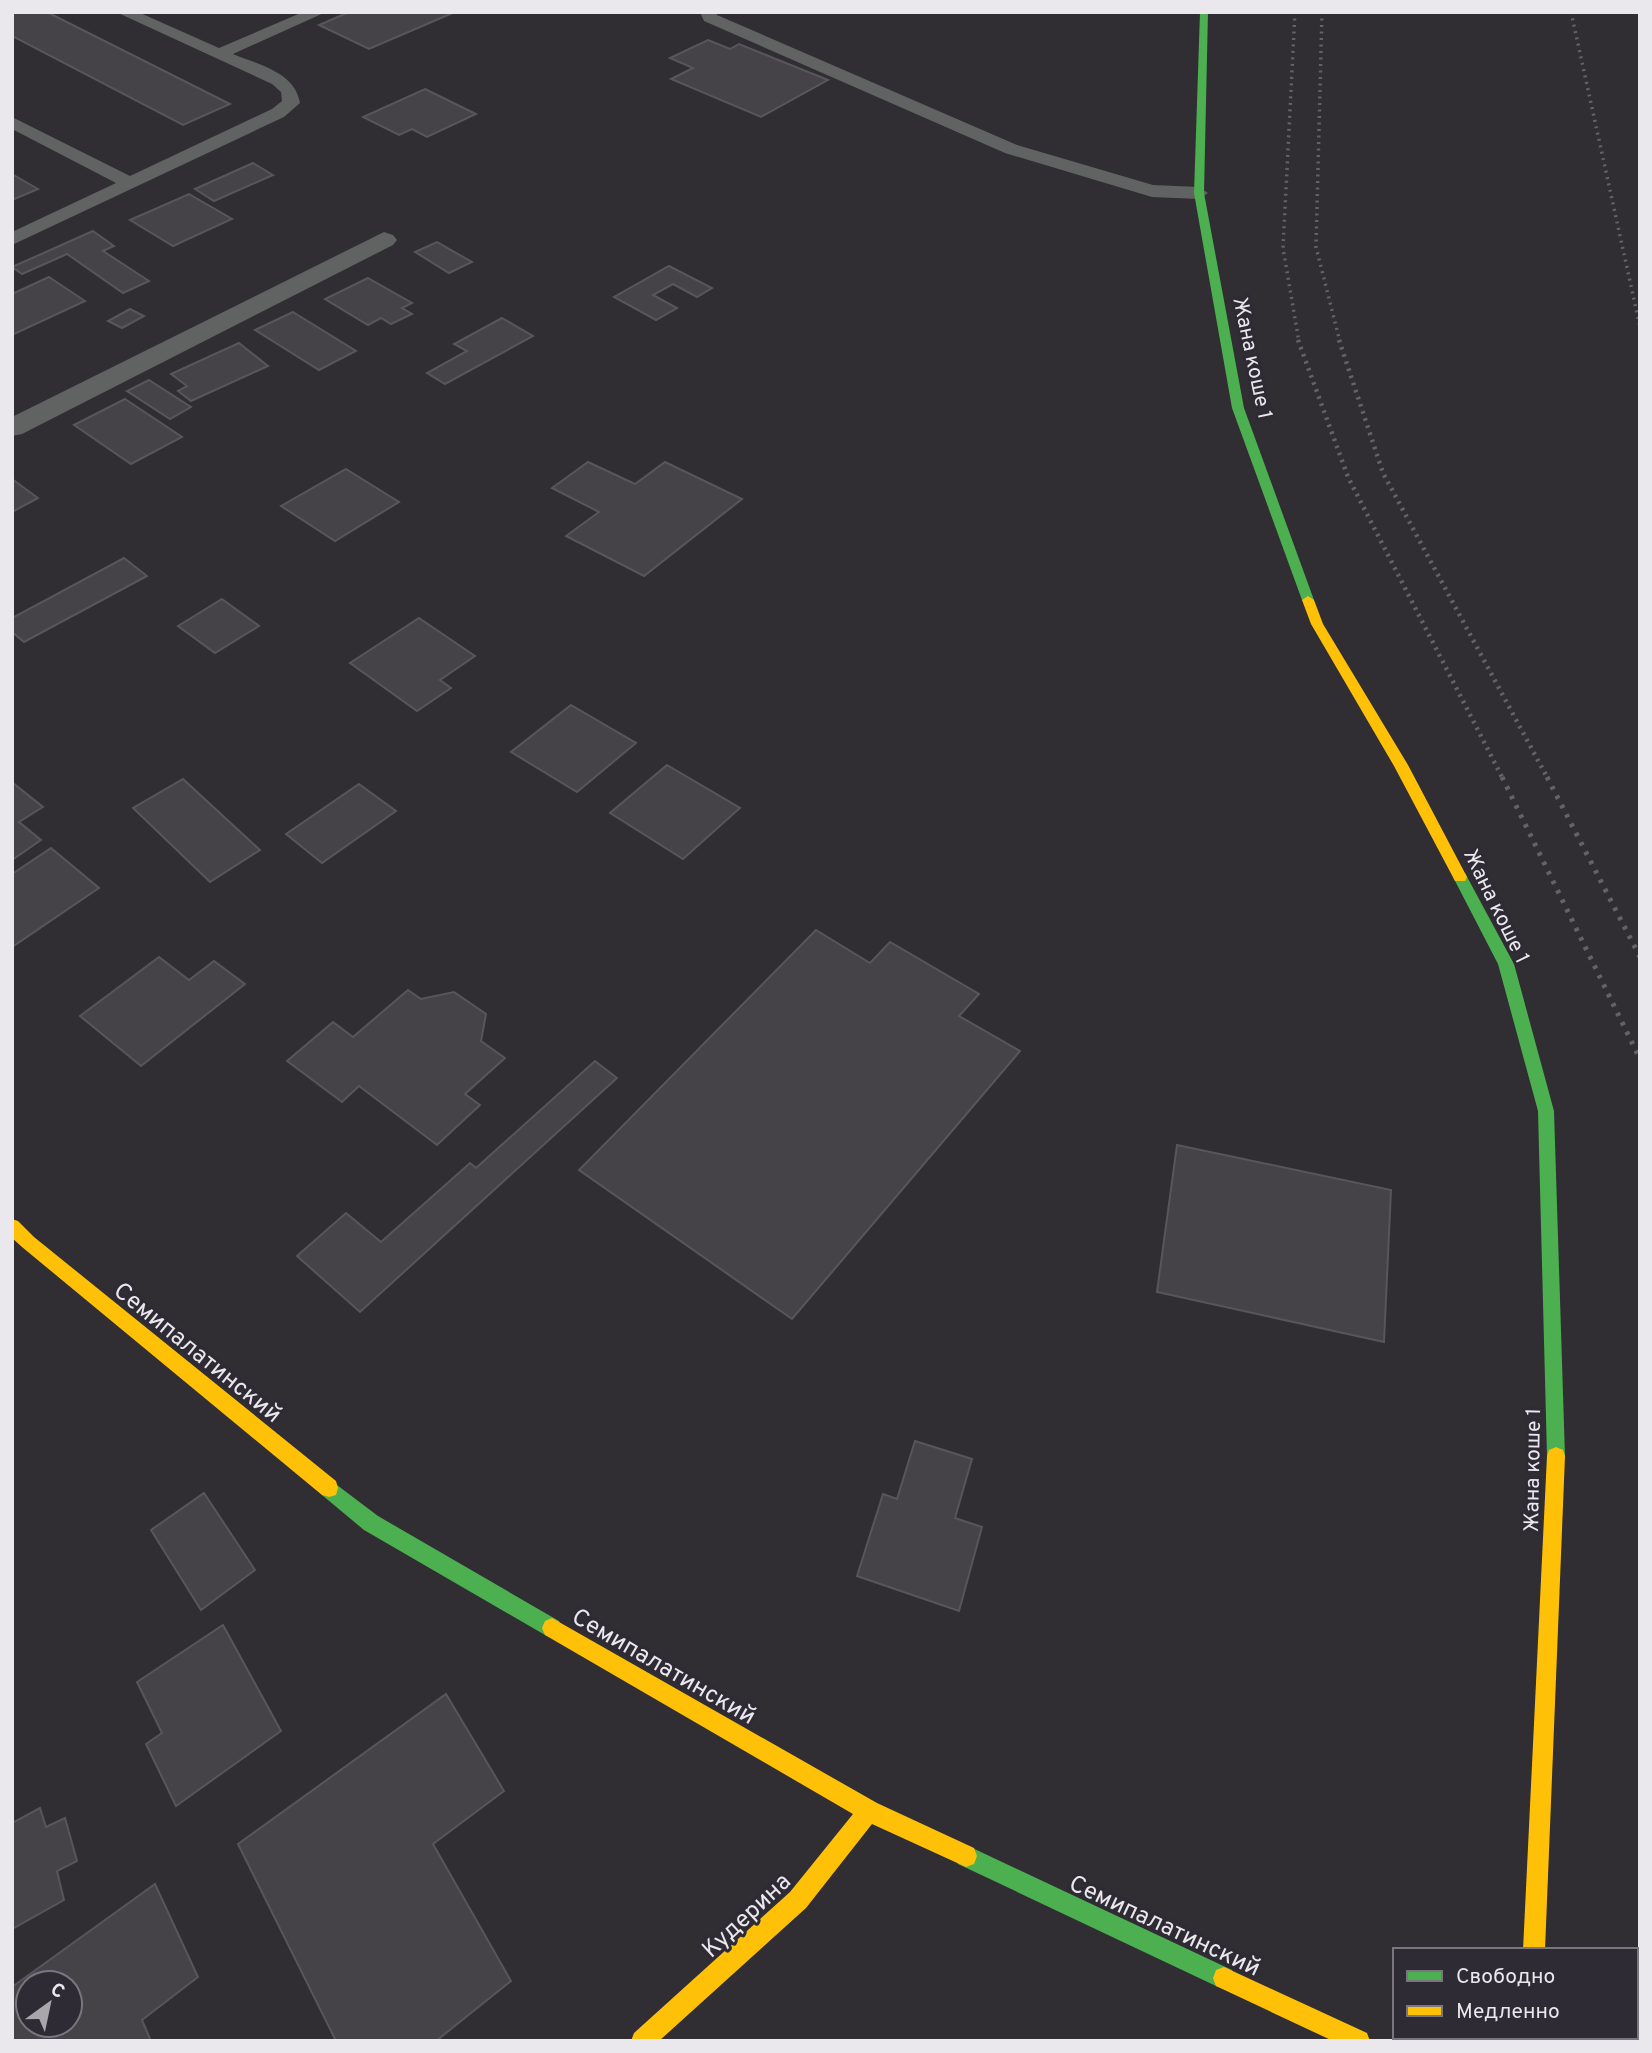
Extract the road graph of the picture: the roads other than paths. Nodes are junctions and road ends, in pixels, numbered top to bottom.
1 (124, 12) edge
2 (169, 12) edge
3 (318, 12) edge
4 (708, 12) edge
5 (1204, 12) edge
6 (144, 21) junction
7 (219, 54) junction
8 (12, 122) edge
9 (130, 183) junction
10 (1199, 192) junction
11 (12, 239) edge
12 (384, 240) dead end
13 (12, 428) edge
14 (12, 1226) edge
15 (869, 1811) junction
16 (1534, 1948) edge
17 (642, 2041) edge
18 (1359, 2041) edge

1 - 6 lane
2 - 6 lane
3 - 7 lane
4 - 10 lane
5 - 10 street, Жана коше 1
6 - 7 lane
7 - 9 lane
8 - 9 lane
9 - 11 lane
10 - 16 street, Жана коше 1
12 - 13 street
14 - 15 street, Семипалатинский
15 - 17 street, Кудерина
15 - 18 street, Семипалатинский

